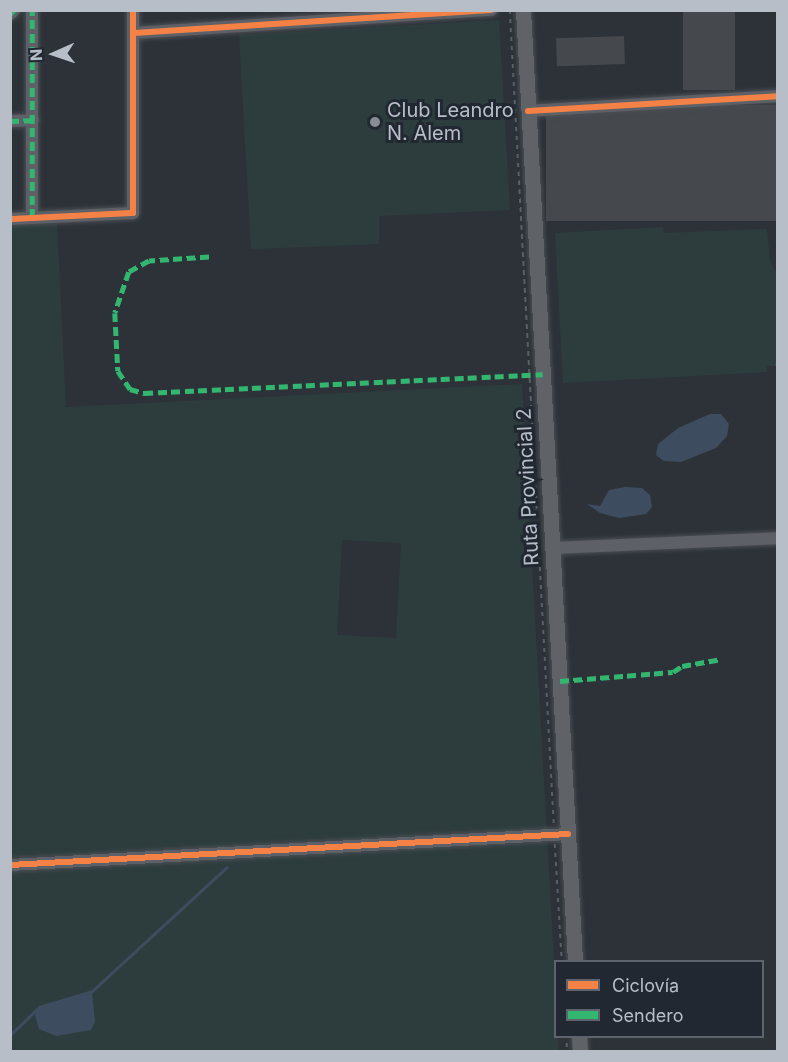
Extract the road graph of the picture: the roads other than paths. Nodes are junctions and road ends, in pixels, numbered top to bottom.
1 (14, 10) edge
2 (32, 10) edge
3 (133, 10) edge
4 (491, 10) edge
5 (523, 10) edge
6 (10, 14) edge
7 (133, 33) junction
8 (777, 96) edge
9 (528, 111) junction
10 (33, 120) junction
11 (10, 121) edge
12 (32, 218) junction
13 (10, 219) edge
14 (777, 538) edge
15 (552, 548) junction
16 (562, 835) junction
17 (10, 864) edge
18 (575, 960) edge

1 - 6 street
2 - 10 street
3 - 7 street
4 - 7 street
5 - 9 main road, Ruta Provincial 2
7 - 12 street
8 - 9 street
9 - 15 main road, Ruta Provincial 2
10 - 11 street
10 - 12 street
12 - 13 street
14 - 15 street
15 - 16 main road, Ruta Provincial 2
16 - 17 street
16 - 18 main road, Ruta Provincial 2

